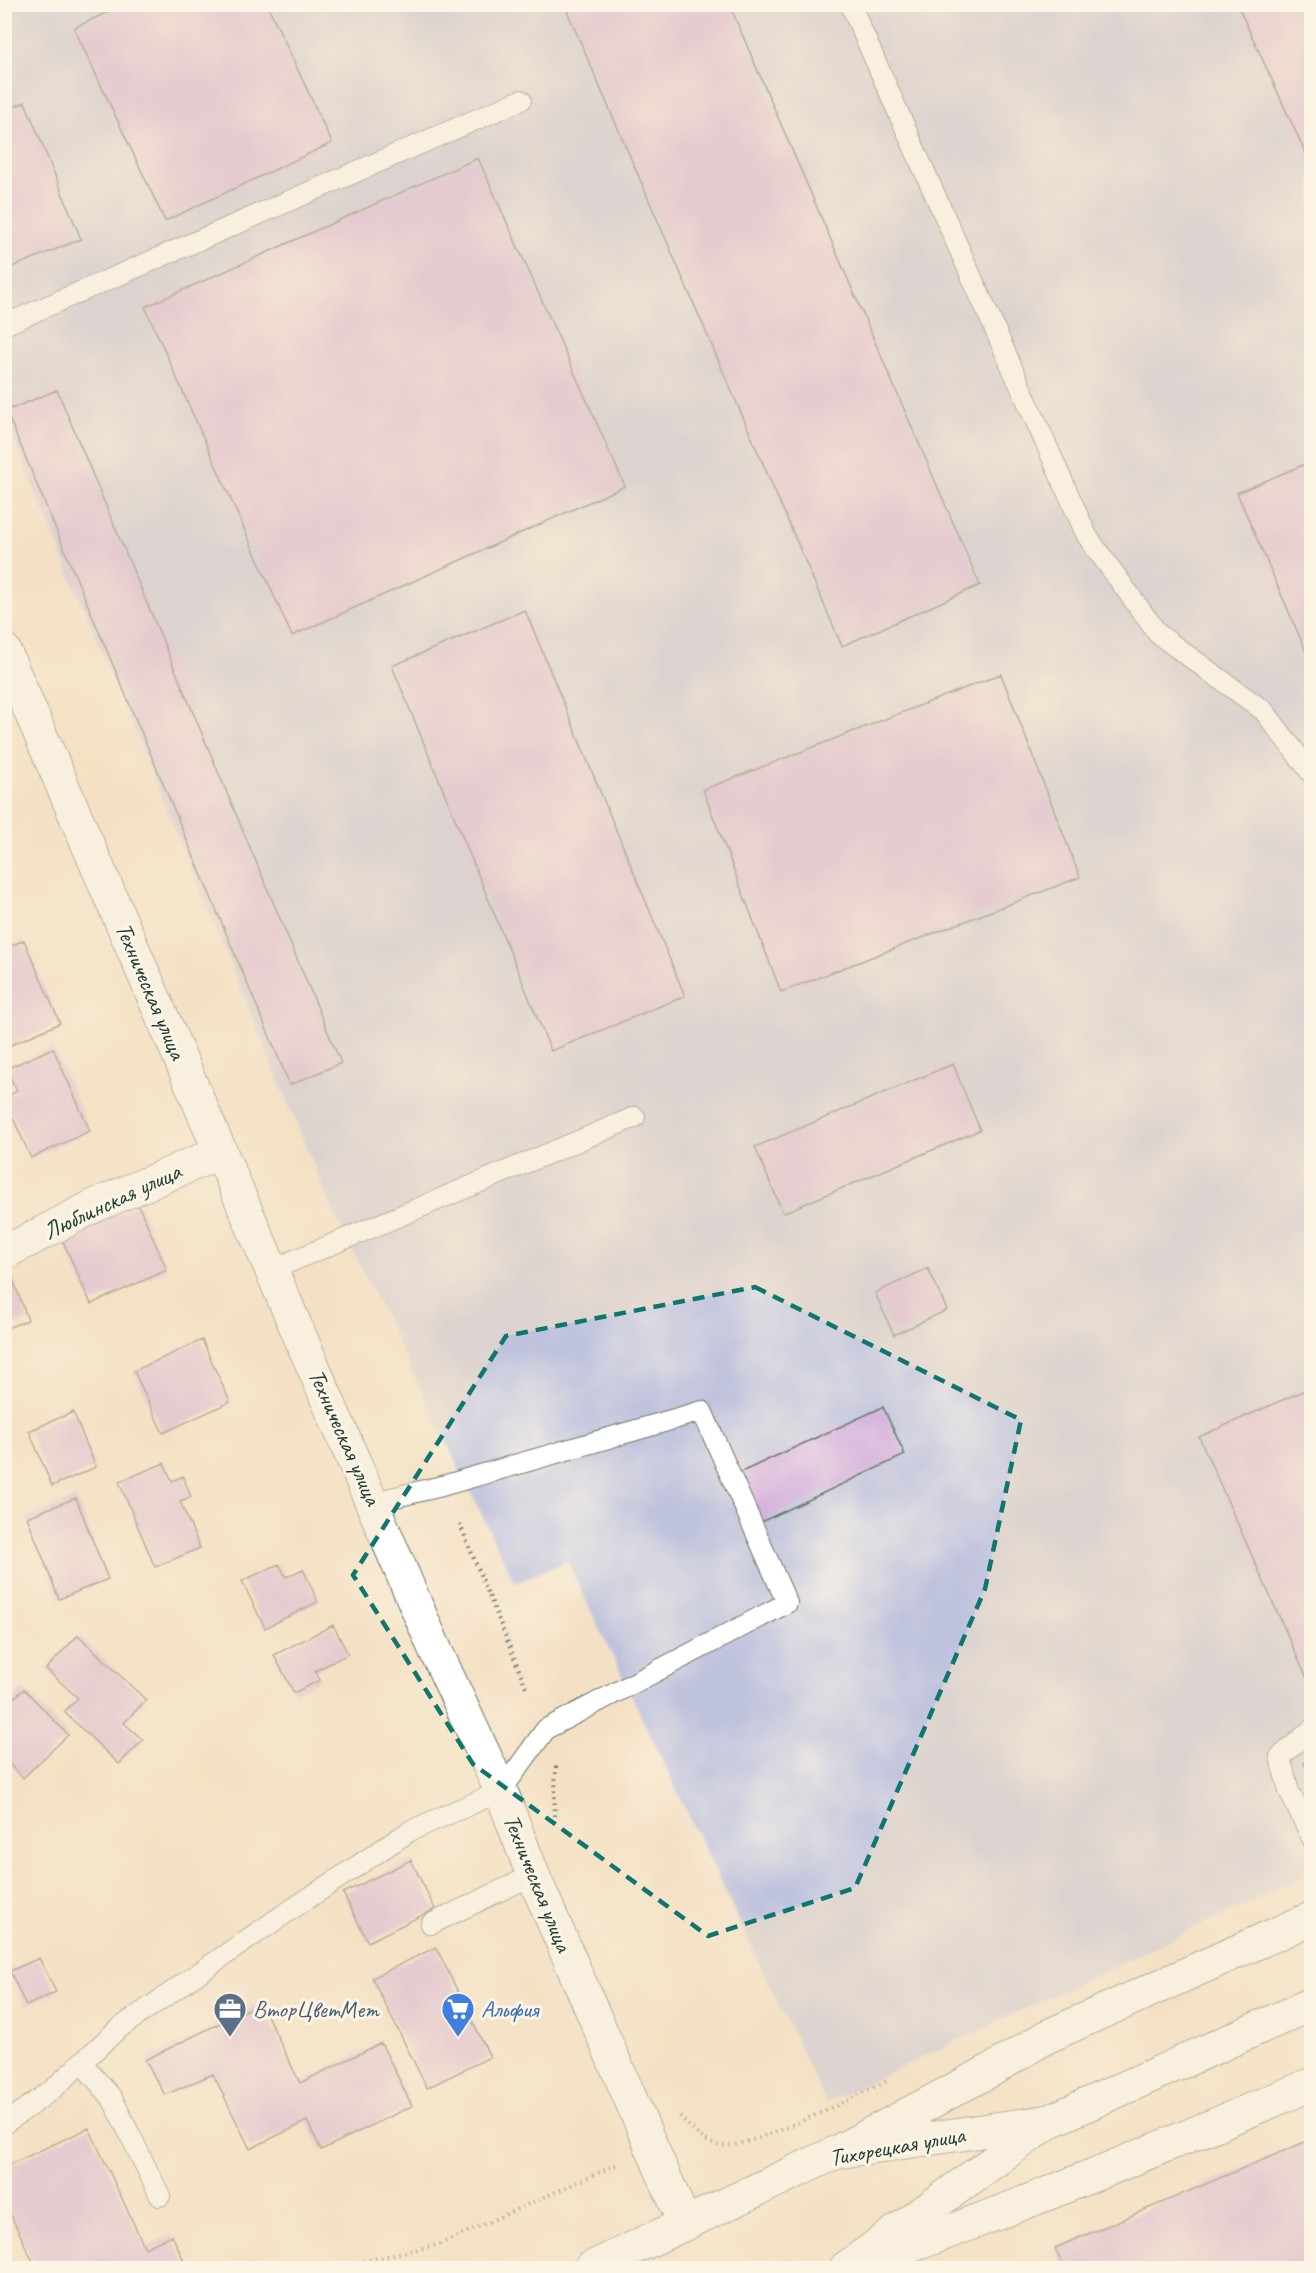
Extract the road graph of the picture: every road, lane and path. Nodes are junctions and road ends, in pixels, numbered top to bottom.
1 (850, 4) edge
2 (521, 100) dead end
3 (4, 325) edge
4 (4, 650) edge
5 (1311, 774) edge
6 (635, 1117) dead end
7 (221, 1152) junction
8 (4, 1252) edge
9 (271, 1270) junction
10 (374, 1502) junction
11 (460, 1524) dead end
12 (526, 1687) dead end
13 (1311, 1729) edge
14 (556, 1765) dead end
15 (501, 1791) junction
16 (553, 1824) dead end
17 (1311, 1838) edge
18 (533, 1875) junction
19 (1311, 1918) edge
20 (432, 1924) dead end
21 (1311, 2004) edge
22 (81, 2062) junction
23 (896, 2077) dead end
24 (1311, 2084) edge
25 (675, 2111) dead end
26 (1050, 2121) junction
27 (4, 2124) edge
28 (837, 2152) junction
29 (624, 2161) dead end
30 (160, 2196) dead end
31 (686, 2224) junction
32 (334, 2268) edge
33 (591, 2268) edge
34 (847, 2268) edge

1 - 5 lane
2 - 3 lane
4 - 7 main road, Техническая улица
6 - 9 lane
7 - 8 main road, Люблинская улица
7 - 9 main road, Техническая улица
9 - 10 main road, Техническая улица
10 - 15 main road, Техническая улица
10 - 15 lane
11 - 12 path
13 - 17 lane
14 - 16 path
15 - 18 main road, Техническая улица
15 - 22 lane
18 - 20 lane
18 - 31 main road, Техническая улица
19 - 28 main road
21 - 26 main road, Тихорецкая улица
22 - 27 lane
22 - 30 lane
23 - 25 path
24 - 34 main road
26 - 28 main road, Тихорецкая улица
26 - 34 main road, Тихорецкая улица
28 - 31 main road, Тихорецкая улица
29 - 32 path
31 - 33 main road, Тихорецкая улица

